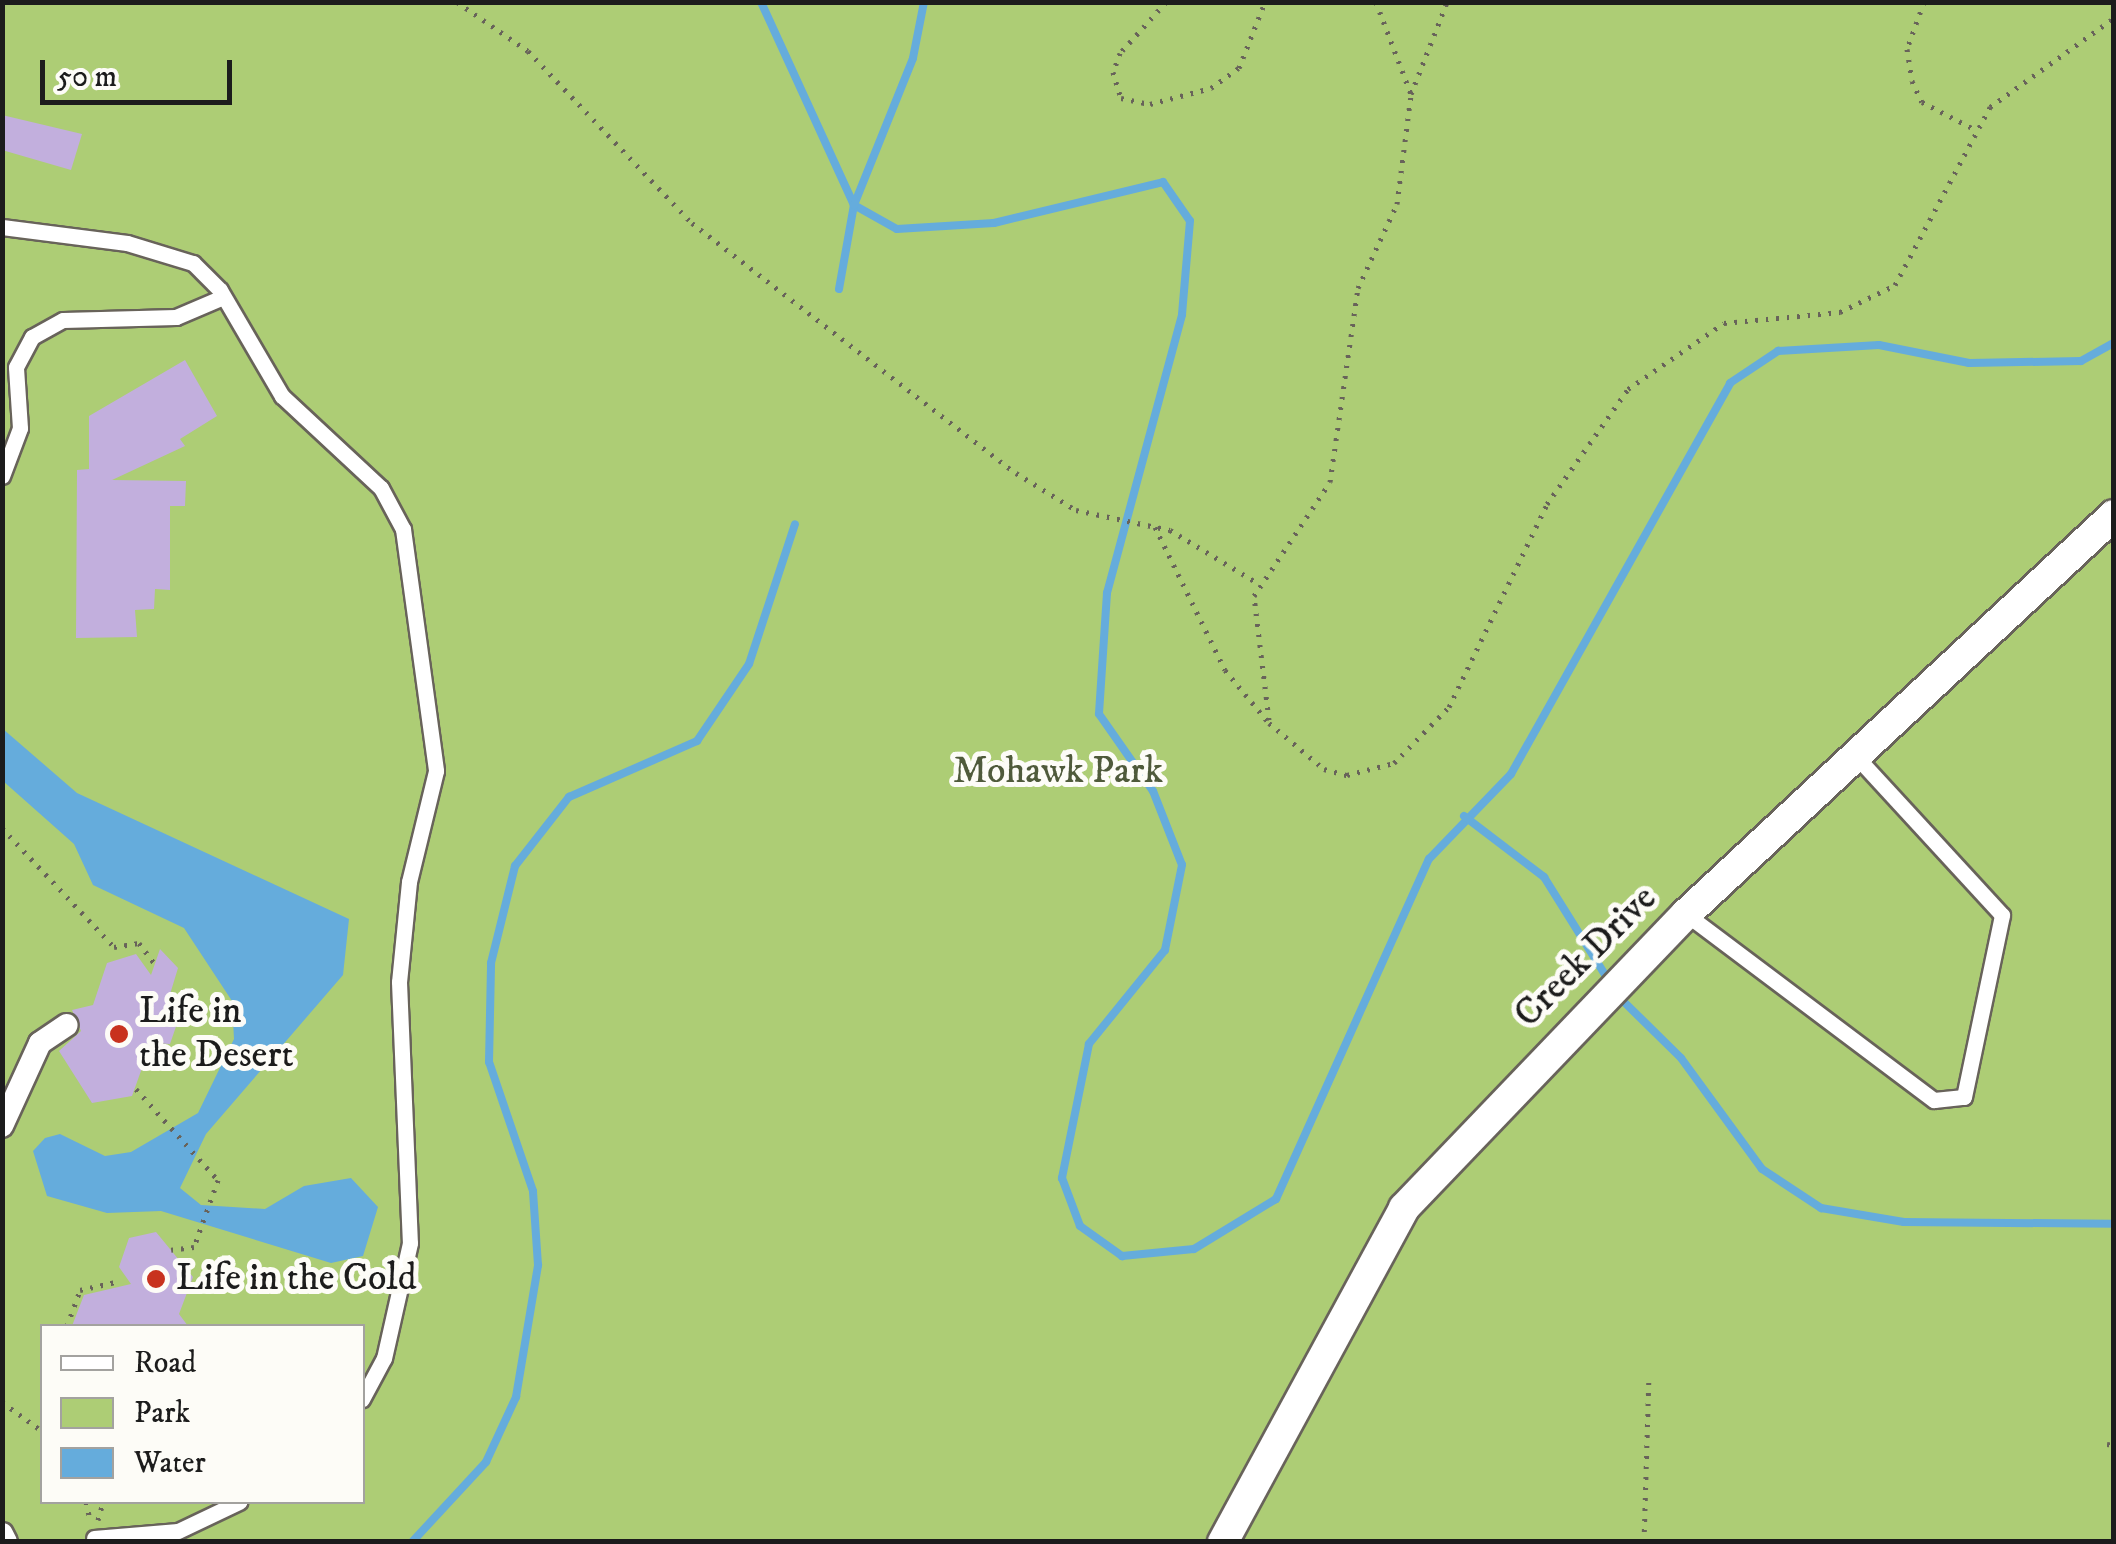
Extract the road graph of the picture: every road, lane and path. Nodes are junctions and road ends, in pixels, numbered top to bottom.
1 (457, 2) edge
2 (1166, 2) edge
3 (1265, 2) edge
4 (1376, 2) edge
5 (1447, 2) edge
6 (1924, 2) edge
7 (2114, 18) edge
8 (1411, 94) junction
9 (1974, 129) junction
10 (2, 227) edge
11 (223, 297) junction
12 (2, 476) edge
13 (2114, 515) edge
14 (1155, 527) junction
15 (1260, 584) junction
16 (1270, 723) junction
17 (1856, 755) junction
18 (2, 828) edge
19 (1686, 914) junction
20 (155, 964) dead end
21 (67, 1025) dead end
22 (136, 1089) dead end
23 (2, 1126) edge
24 (170, 1250) dead end
25 (120, 1282) dead end
26 (67, 1324) edge
27 (1649, 1377) dead end
28 (365, 1393) edge
29 (2, 1402) edge
30 (40, 1430) edge
31 (235, 1504) edge
32 (2, 1534) edge
33 (94, 1538) dead end
34 (6, 1542) edge
35 (1224, 1542) edge
36 (1644, 1542) edge

1 - 14 path
2 - 3 path
4 - 8 path
5 - 8 path
6 - 9 path
7 - 9 path
8 - 15 path
9 - 16 path
10 - 11 lane
11 - 12 lane
11 - 28 lane
13 - 17 street, Creek Drive
14 - 15 path
14 - 16 path
15 - 16 path
17 - 19 street, Creek Drive
17 - 19 lane
18 - 20 path
19 - 35 street, Creek Drive
21 - 23 street
22 - 24 path
25 - 26 path
27 - 36 path
29 - 30 path
31 - 33 lane
32 - 34 street

